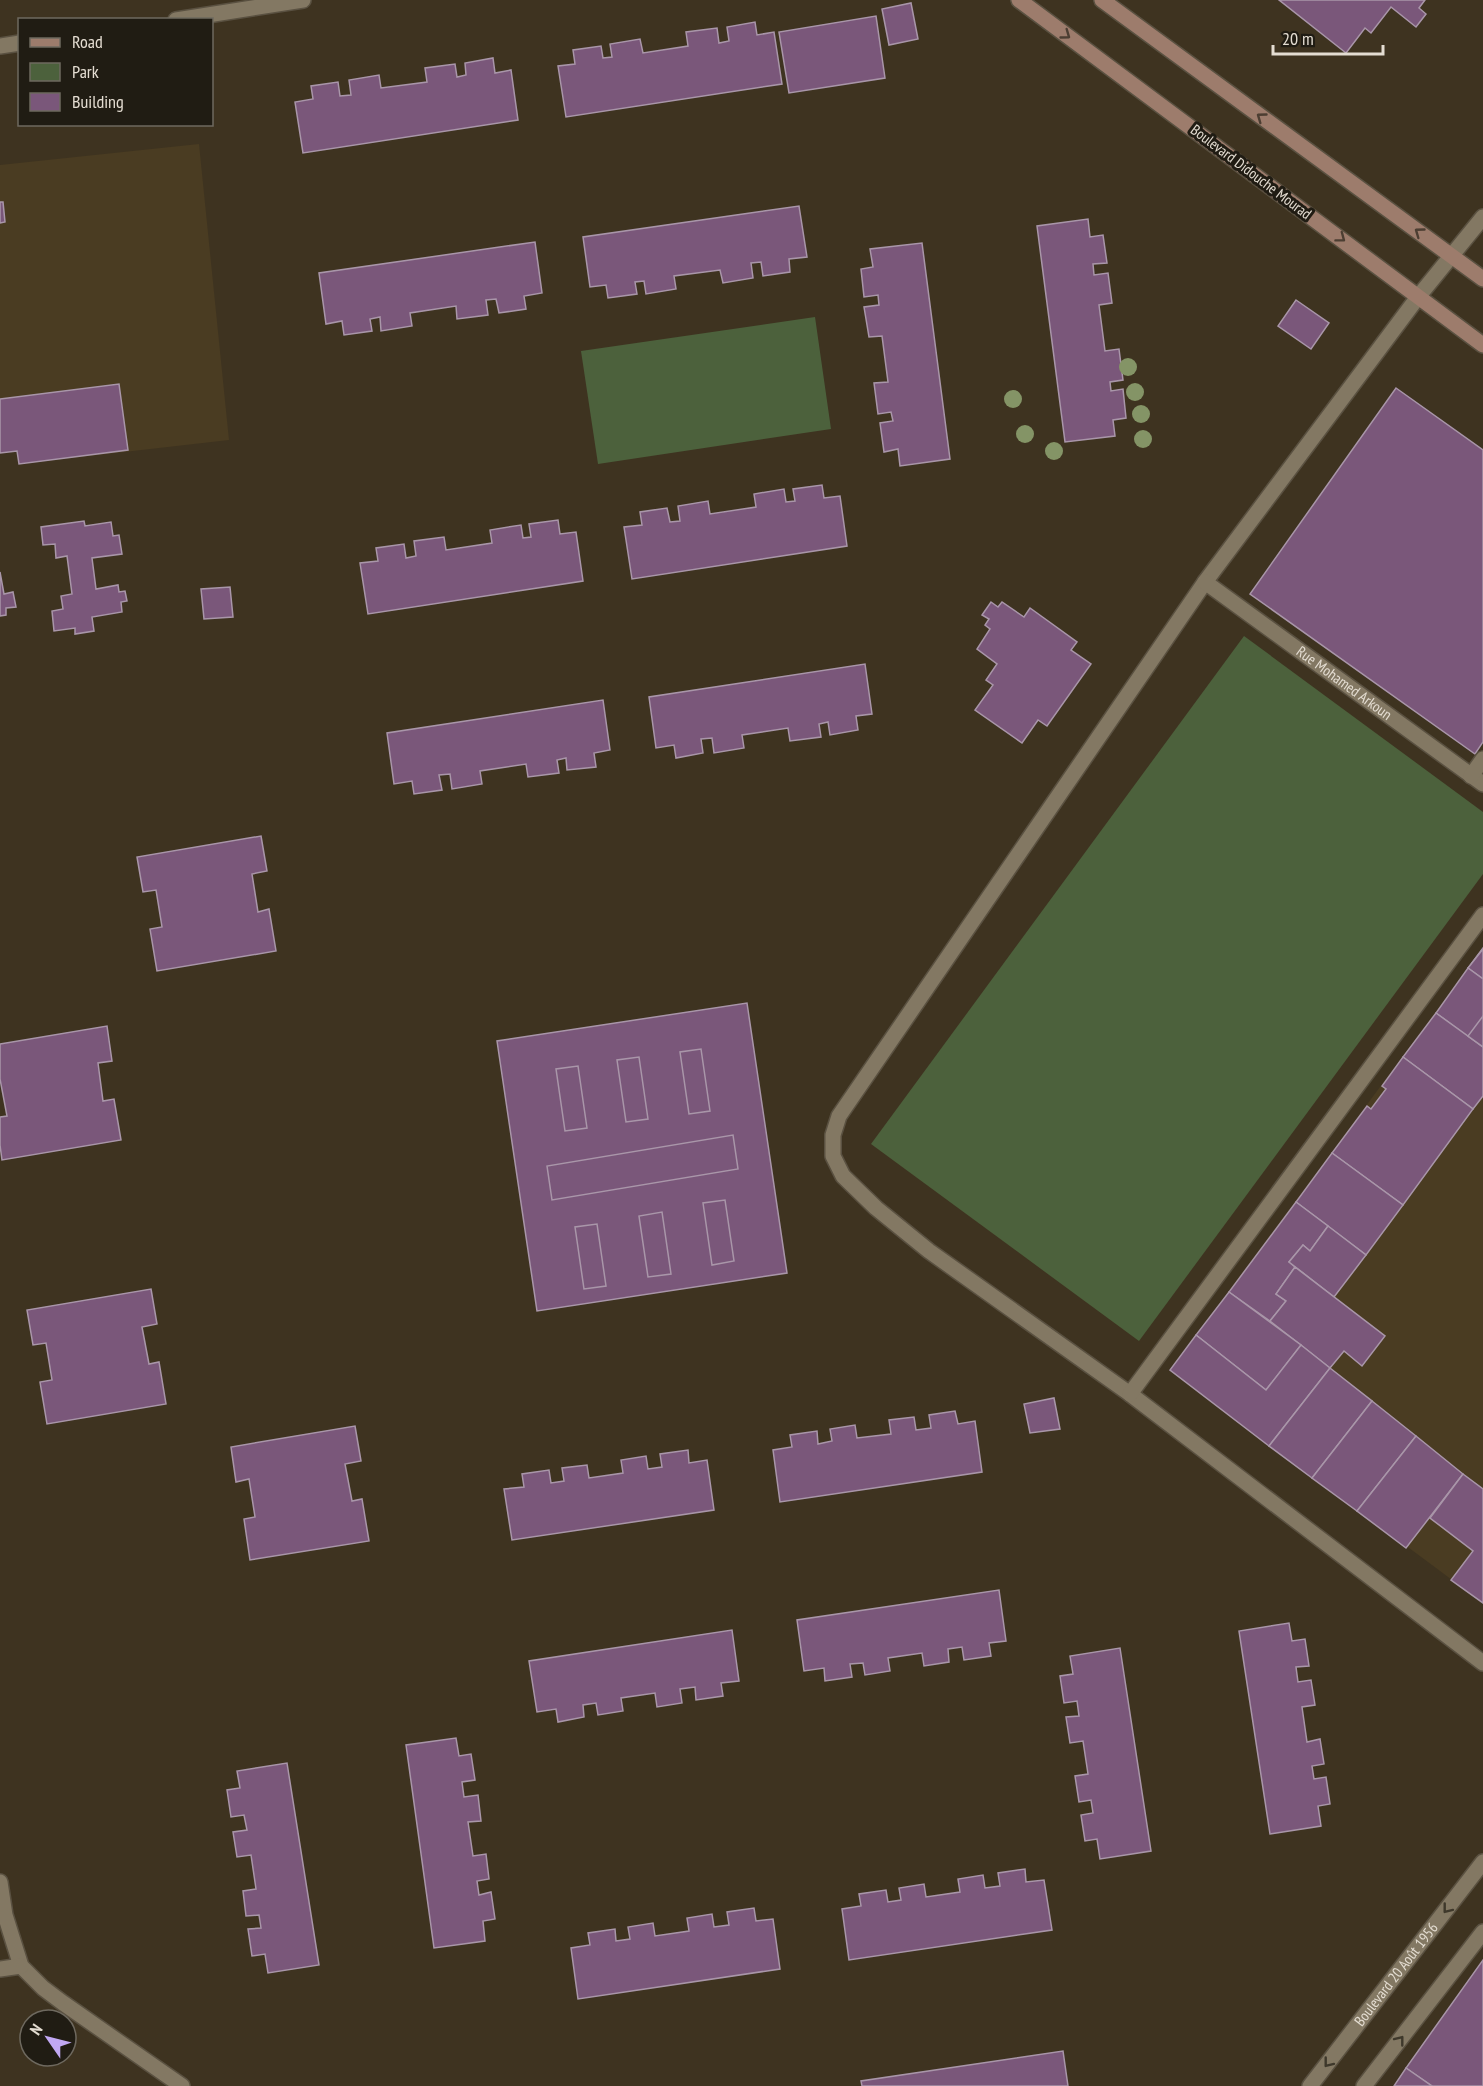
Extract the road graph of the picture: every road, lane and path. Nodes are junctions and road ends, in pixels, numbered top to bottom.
1 (303, 0) edge
2 (1019, 0) edge
3 (1102, 0) edge
4 (189, 18) edge
5 (18, 43) edge
6 (0, 46) edge
7 (1483, 217) edge
8 (1452, 255) junction
9 (1483, 279) edge
10 (1418, 297) junction
11 (1483, 345) edge
12 (1205, 582) junction
13 (1483, 759) edge
14 (1477, 780) edge
15 (1483, 915) edge
16 (1130, 1394) junction
17 (1483, 1663) edge
18 (1483, 1862) edge
19 (0, 1882) edge
20 (2, 1916) edge
21 (1483, 1932) edge
22 (21, 1966) junction
23 (0, 1969) edge
24 (182, 2086) edge
25 (1310, 2086) edge
26 (1364, 2086) edge

1 - 4 street
2 -> 10 main road, Boulevard Didouche Mourad
8 -> 3 main road
5 - 6 street
7 - 8 street
8 - 9 main road
8 - 10 street
10 - 11 main road, Boulevard Didouche Mourad
10 - 12 street
12 - 14 street, Rue Mohamed Arkoun
12 - 16 street
13 - 14 street
15 - 16 street
16 - 17 street
18 -> 25 street, Boulevard 20 Août 1956
19 - 20 street
20 - 22 street
26 -> 21 street
22 - 23 street
22 - 24 street

